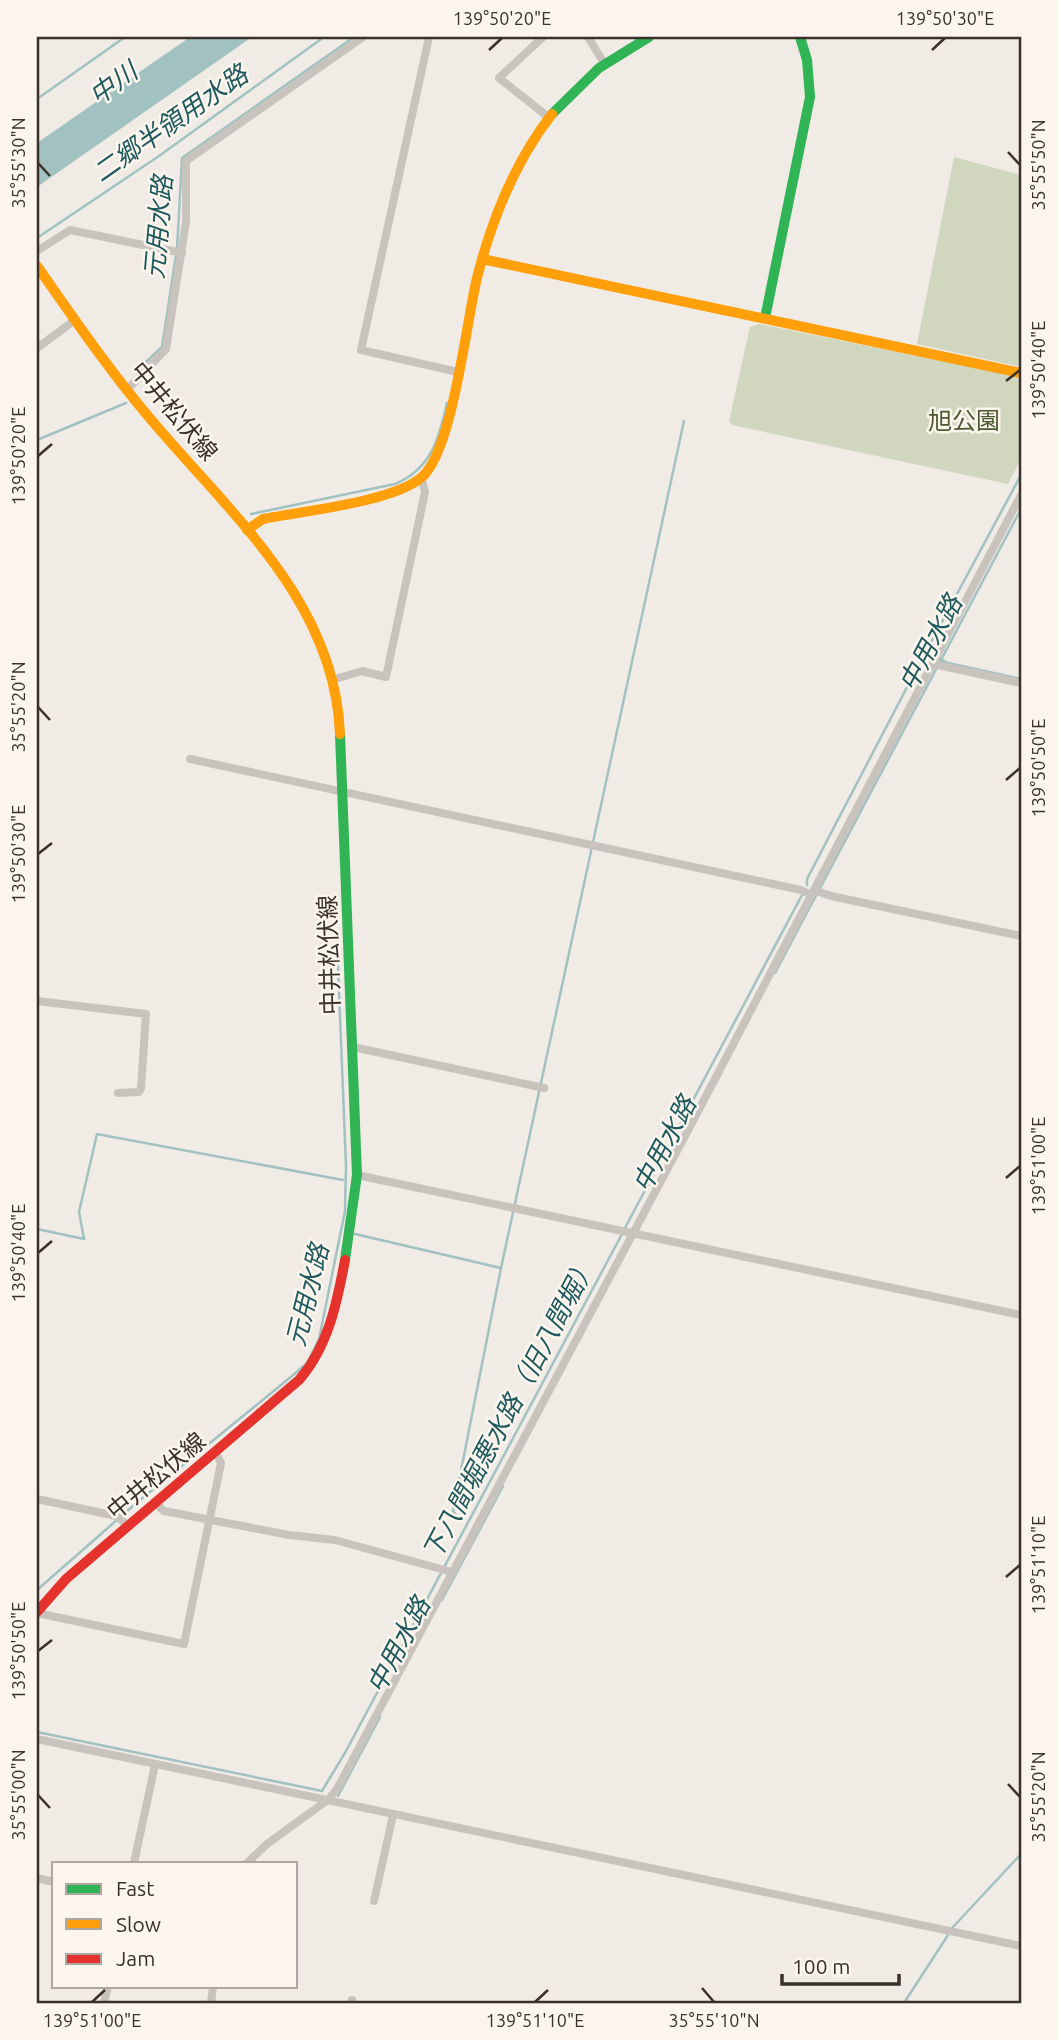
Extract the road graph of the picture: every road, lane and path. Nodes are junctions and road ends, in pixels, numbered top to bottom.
1 (363, 37) edge
2 (429, 37) edge
3 (543, 37) edge
4 (588, 37) edge
5 (649, 37) edge
6 (800, 37) edge
7 (604, 63) junction
8 (547, 116) junction
9 (37, 251) edge
10 (182, 253) junction
11 (482, 260) junction
12 (37, 266) edge
13 (765, 318) junction
14 (75, 320) junction
15 (37, 348) edge
16 (458, 372) junction
17 (1021, 373) edge
18 (127, 390) junction
19 (421, 477) junction
20 (1021, 495) edge
21 (247, 530) junction
22 (933, 664) junction
23 (335, 679) junction
24 (1021, 683) edge
25 (190, 759) dead end
26 (343, 793) junction
27 (816, 893) junction
28 (1021, 936) edge
29 (37, 1001) edge
30 (353, 1047) junction
31 (544, 1088) dead end
32 (118, 1093) dead end
33 (357, 1175) junction
34 (634, 1233) junction
35 (1021, 1315) edge
36 (216, 1453) junction
37 (37, 1499) edge
38 (155, 1503) junction
39 (209, 1521) junction
40 (128, 1526) junction
41 (452, 1572) junction
42 (37, 1612) edge
43 (37, 1739) edge
44 (155, 1765) junction
45 (329, 1799) junction
46 (393, 1815) junction
47 (134, 1862) edge
48 (248, 1862) edge
49 (374, 1901) dead end
50 (1021, 1946) edge

1 - 10 street
2 - 16 street
3 - 8 street
4 - 7 street
5 - 7 main road
6 - 13 main road
7 - 8 main road
8 - 11 main road
9 - 10 street
10 - 18 street
11 - 13 main road
11 - 16 main road
12 - 14 main road, 中井松伏線
13 - 17 main road
14 - 15 street
14 - 18 main road, 中井松伏線
16 - 19 main road
18 - 21 main road, 中井松伏線
19 - 21 main road
19 - 23 street
20 - 22 street
21 - 23 main road, 中井松伏線
22 - 24 street
22 - 27 street
23 - 26 main road, 中井松伏線
25 - 26 street
26 - 27 street
26 - 30 main road, 中井松伏線
27 - 28 street
27 - 34 street
29 - 32 street
30 - 31 street
30 - 33 main road, 中井松伏線
33 - 34 street
33 - 36 main road, 中井松伏線
34 - 35 street
34 - 41 street
36 - 38 main road, 中井松伏線
36 - 39 street
37 - 40 street
38 - 39 street
38 - 40 main road, 中井松伏線
39 - 41 street
39 - 42 street
40 - 42 main road, 中井松伏線
41 - 45 street
43 - 44 street
44 - 45 street
44 - 47 street
45 - 46 street
45 - 48 street
46 - 49 street
46 - 50 street

